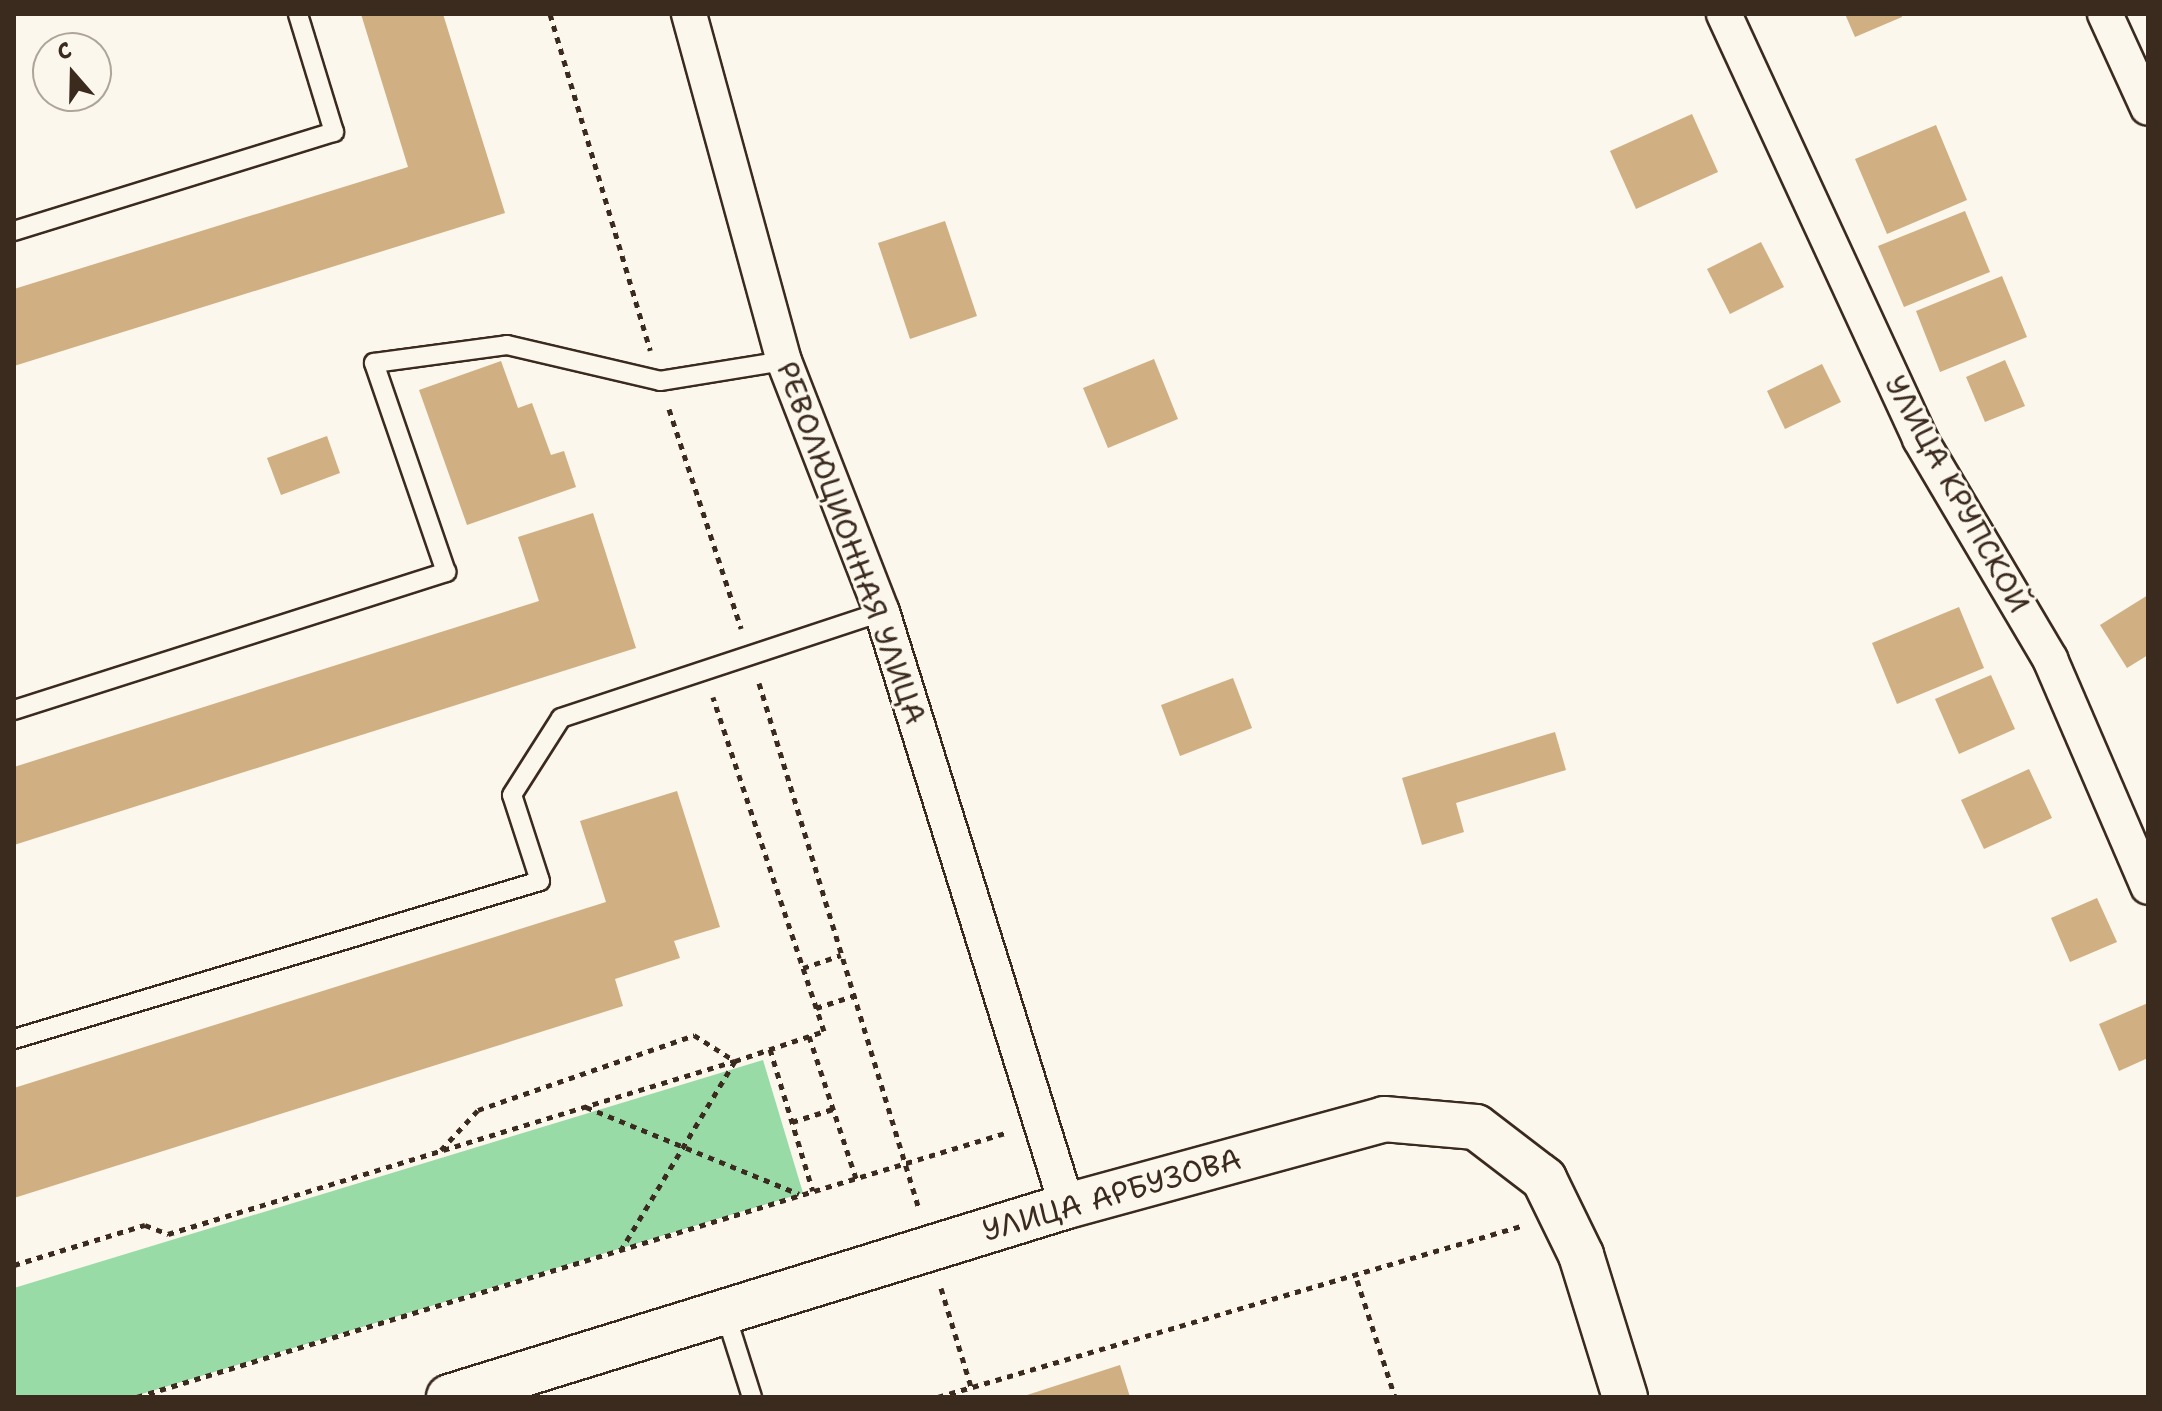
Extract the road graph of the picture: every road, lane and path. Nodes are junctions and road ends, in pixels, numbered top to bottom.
1 (298, 14) edge
2 (550, 14) edge
3 (689, 14) edge
4 (1724, 14) edge
5 (2105, 14) edge
6 (2148, 108) edge
7 (14, 231) edge
8 (784, 361) junction
9 (660, 381) junction
10 (882, 612) junction
11 (750, 655) junction
12 (704, 669) junction
13 (14, 710) edge
14 (2148, 887) edge
15 (841, 955) junction
16 (803, 968) junction
17 (854, 996) junction
18 (816, 1008) junction
19 (809, 1036) junction
20 (14, 1039) edge
21 (770, 1049) junction
22 (735, 1061) junction
23 (585, 1107) junction
24 (833, 1109) junction
25 (792, 1122) junction
26 (1039, 1122) junction
27 (681, 1148) junction
28 (440, 1151) junction
29 (905, 1163) junction
30 (856, 1178) junction
31 (813, 1191) junction
32 (800, 1195) junction
33 (1067, 1206) junction
34 (1560, 1214) junction
35 (930, 1249) junction
36 (621, 1250) junction
37 (14, 1265) edge
38 (1357, 1280) junction
39 (725, 1312) junction
40 (971, 1387) junction
41 (137, 1397) edge
42 (449, 1397) edge
43 (752, 1397) edge
44 (938, 1397) edge
45 (1395, 1397) edge
46 (1625, 1397) edge

1 - 7 lane
2 - 9 path
3 - 8 street, РЕВОЛЮЦИОННАЯ УЛИЦА
4 - 14 street, УЛИЦА КРУПСКОЙ
5 - 6 street
8 - 9 lane
8 - 10 street, РЕВОЛЮЦИОННАЯ УЛИЦА
9 - 11 path
9 - 13 lane
10 - 11 lane
10 - 26 street, РЕВОЛЮЦИОННАЯ УЛИЦА
11 - 12 lane
11 - 15 path
12 - 16 path
12 - 20 lane
15 - 16 path
15 - 17 path
16 - 18 path
17 - 18 path
17 - 29 path
18 - 19 path
19 - 21 path
19 - 24 path
21 - 22 path
21 - 25 path
22 - 23 path
22 - 27 path
22 - 28 path
23 - 27 path
23 - 28 path
24 - 25 path
24 - 30 path
25 - 31 path
26 - 29 path
26 - 33 street, РЕВОЛЮЦИОННАЯ УЛИЦА
27 - 32 path
27 - 36 path
28 - 37 path
29 - 30 path
29 - 35 path
30 - 31 path
31 - 32 path
32 - 36 path
33 - 34 street, УЛИЦА АРБУЗОВА
33 - 35 street, УЛИЦА АРБУЗОВА
34 - 38 path
34 - 46 street, УЛИЦА АРБУЗОВА
35 - 39 street, УЛИЦА АРБУЗОВА
35 - 40 path
36 - 41 path
38 - 40 path
38 - 45 path
39 - 42 street, УЛИЦА АРБУЗОВА
39 - 43 lane
40 - 44 path

